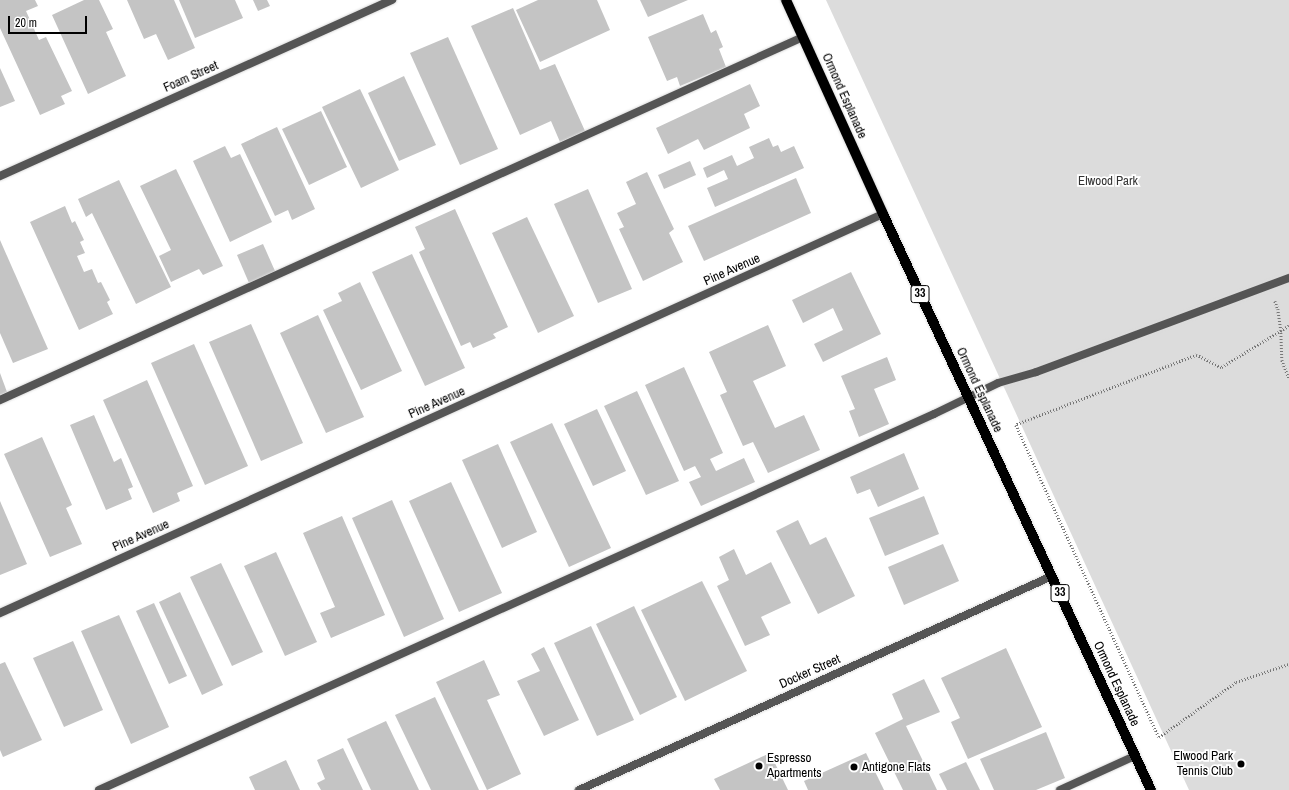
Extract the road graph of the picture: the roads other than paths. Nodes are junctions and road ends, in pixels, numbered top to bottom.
1 (392, 0) edge
2 (786, 0) edge
3 (803, 37) junction
4 (0, 176) edge
5 (883, 214) junction
6 (1289, 278) edge
7 (968, 396) junction
8 (0, 400) edge
9 (1052, 576) junction
10 (0, 614) edge
11 (1135, 756) junction
12 (99, 790) edge
13 (578, 790) edge
14 (1060, 790) edge
15 (1151, 790) edge

1 - 4 street, Foam Street
2 - 3 main road, Ormond Esplanade / 33
3 - 5 main road, Ormond Esplanade / 33
3 - 8 street
5 - 7 main road, Ormond Esplanade / 33
5 - 10 street, Pine Avenue
6 - 7 street
7 - 9 main road, Ormond Esplanade / 33
7 - 12 street
9 - 11 main road, Ormond Esplanade / 33
9 - 13 street, Docker Street
11 - 14 street
11 - 15 main road, Ormond Esplanade / 33

